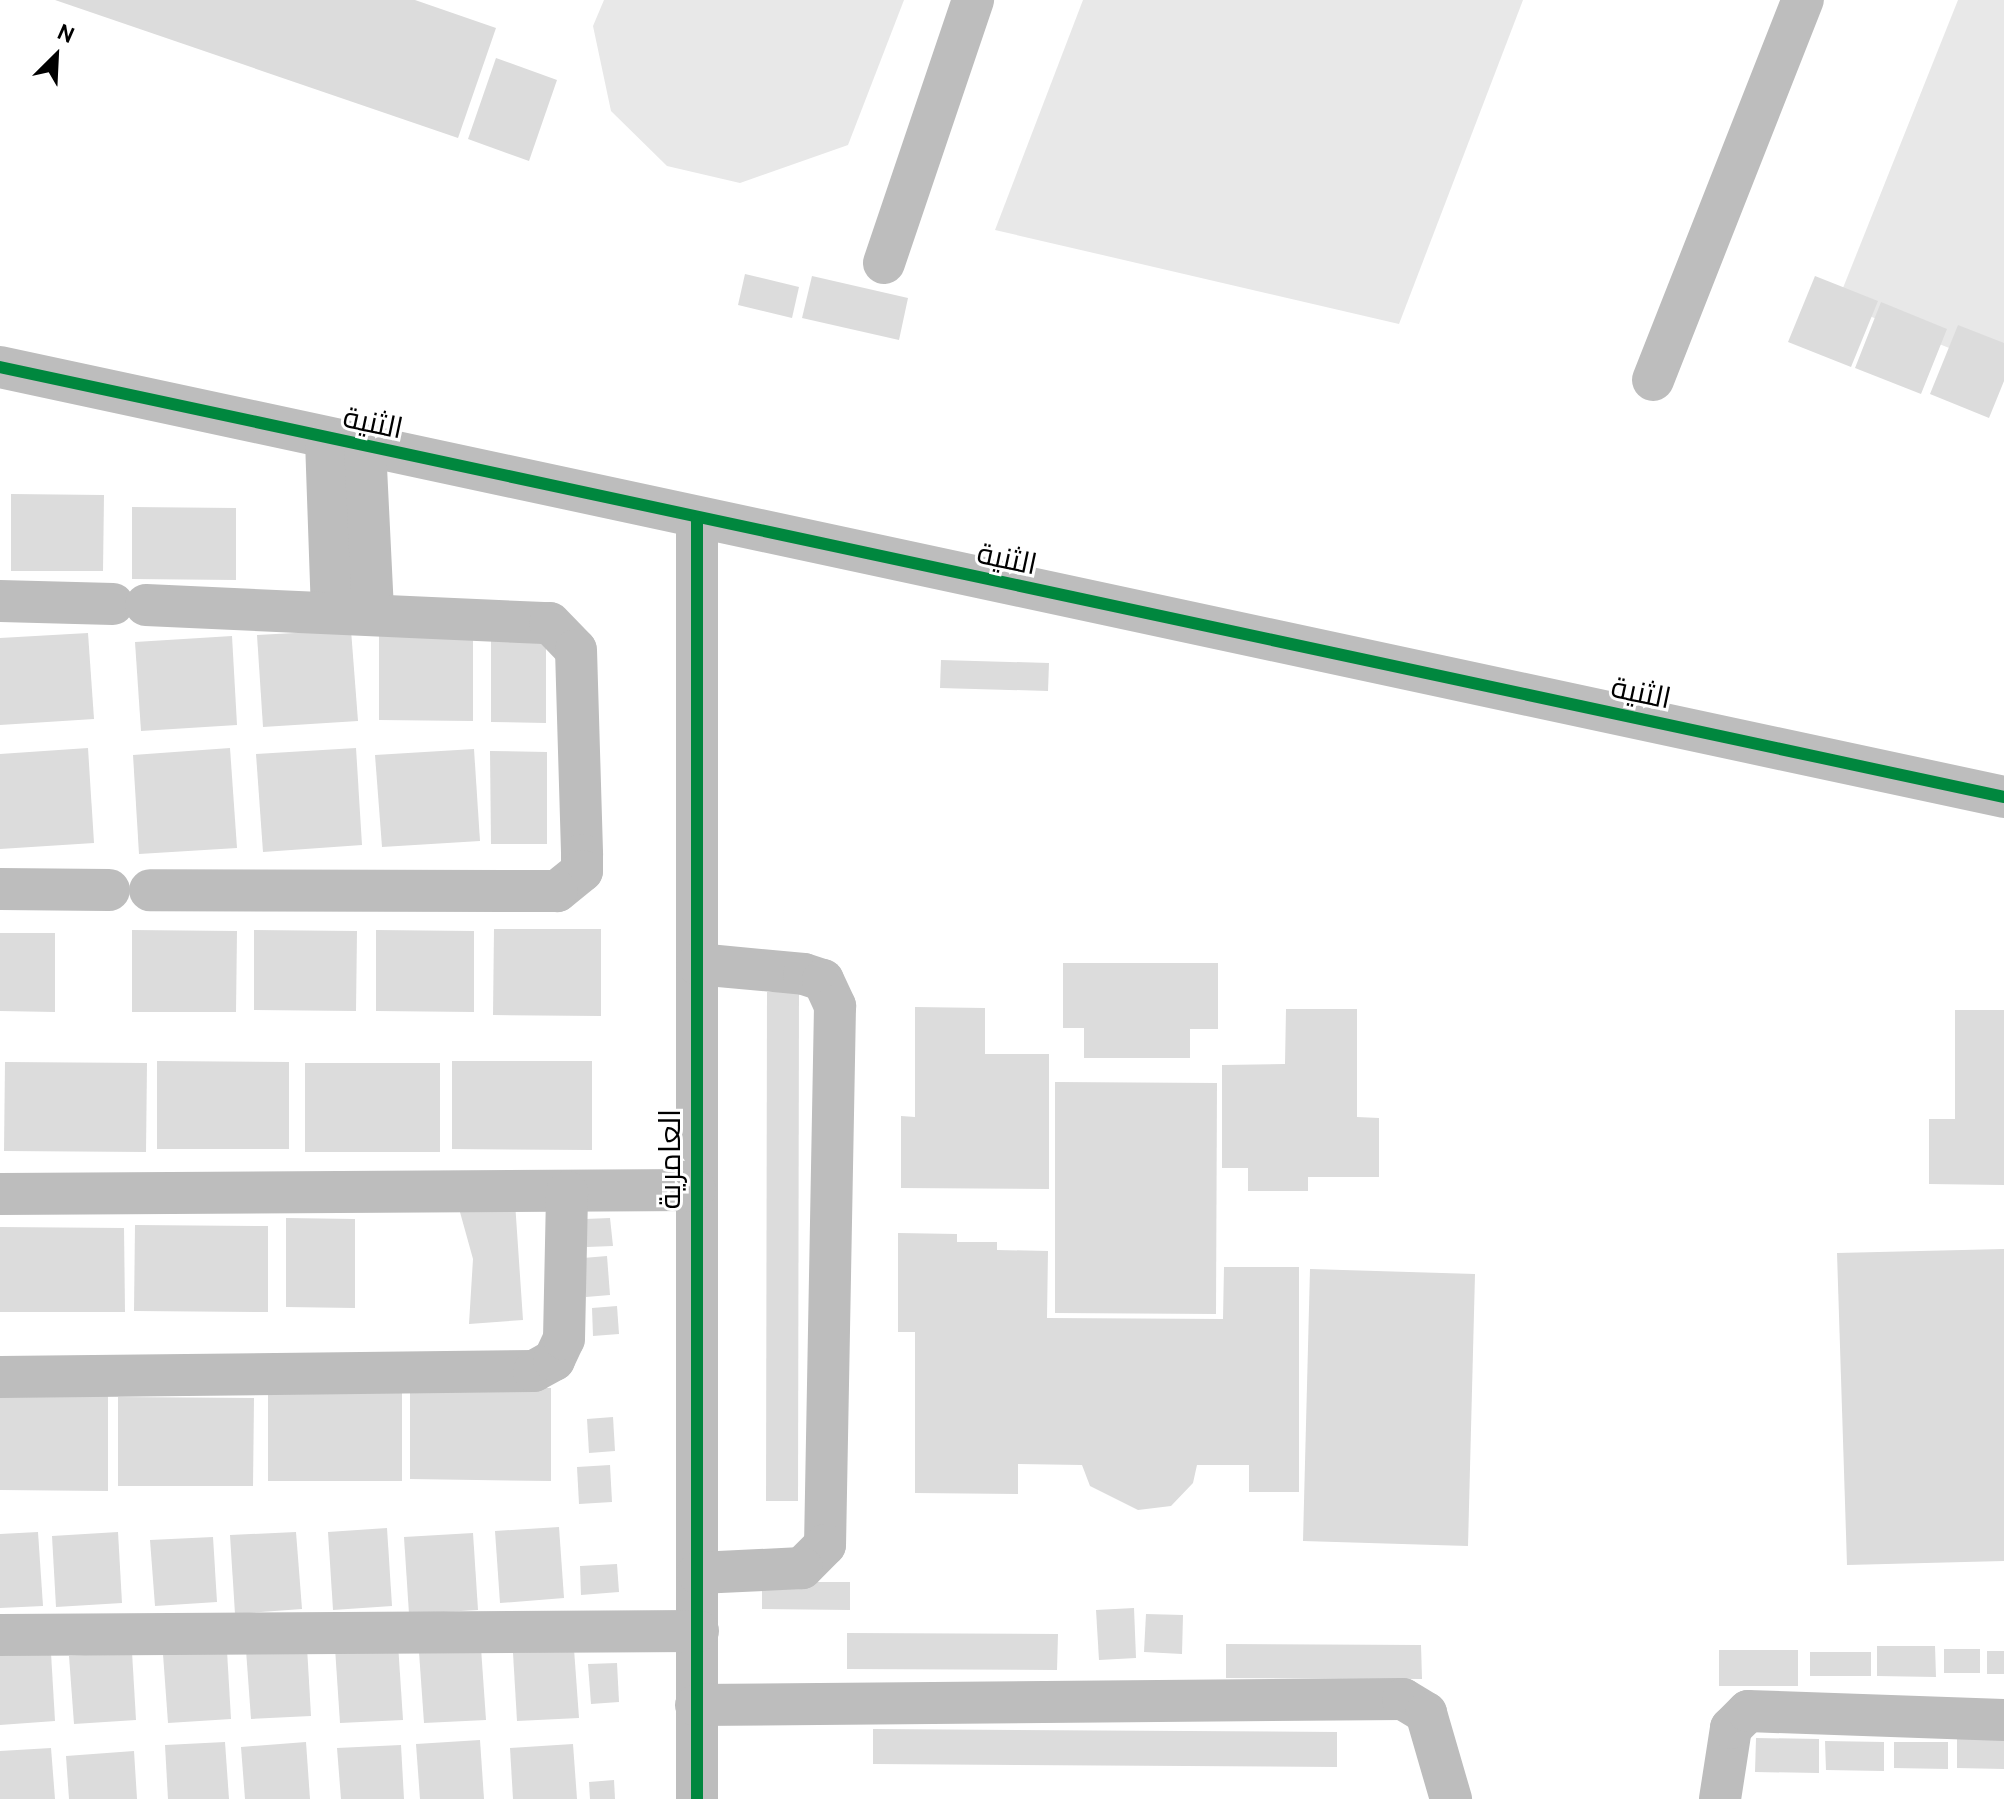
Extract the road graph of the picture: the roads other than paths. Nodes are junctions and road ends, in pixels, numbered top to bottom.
1 (973, 0) edge
2 (1803, 0) edge
3 (884, 263) dead end
4 (0, 367) edge
5 (1653, 380) dead end
6 (346, 444) junction
7 (697, 520) junction
8 (0, 601) edge
9 (332, 612) junction
10 (373, 612) junction
11 (2004, 797) edge
12 (0, 889) edge
13 (109, 890) dead end
14 (150, 890) dead end
15 (697, 964) junction
16 (695, 1190) junction
17 (567, 1192) junction
18 (0, 1194) edge
19 (0, 1377) edge
20 (698, 1573) junction
21 (698, 1631) junction
22 (0, 1635) edge
23 (696, 1705) junction
24 (2004, 1720) edge
25 (697, 1799) edge
26 (1451, 1799) edge
27 (1720, 1799) edge

1 - 3 street
2 - 5 street
4 - 6 street, الثنية
6 - 7 street, الثنية
6 - 9 street
6 - 10 street
7 - 11 street, الثنية
7 - 15 street, العامرية
8 - 9 street
9 - 10 street
10 - 14 street
12 - 13 street
15 - 16 street, العامرية
15 - 20 street
16 - 17 street
16 - 20 street, العامرية
17 - 18 street
17 - 19 street
20 - 21 street, العامرية
21 - 22 street
21 - 23 street, العامرية
23 - 25 street, العامرية
23 - 26 street
24 - 27 street

